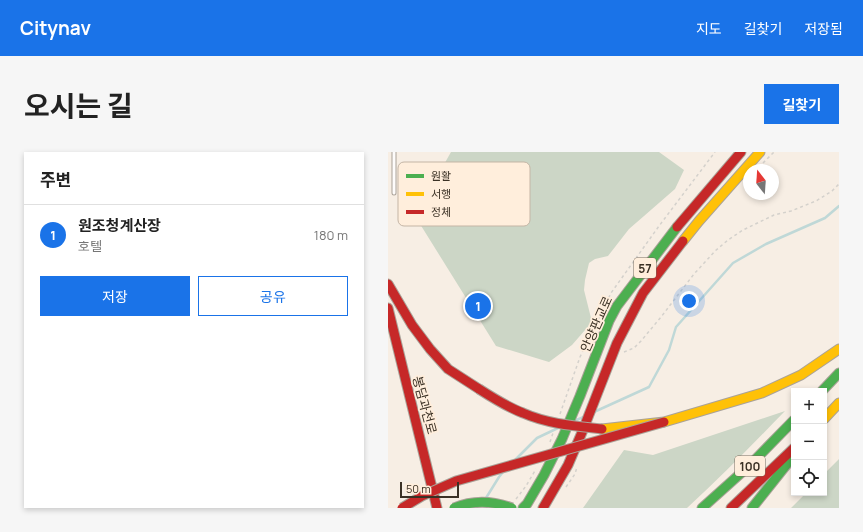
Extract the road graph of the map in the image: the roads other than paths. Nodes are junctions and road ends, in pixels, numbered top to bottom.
1 (394, 152) edge
2 (741, 152) edge
3 (760, 152) edge
4 (394, 193) dead end
5 (388, 284) edge
6 (388, 308) edge
7 (839, 348) edge
8 (839, 373) edge
9 (825, 388) edge
10 (839, 403) edge
11 (827, 416) edge
12 (664, 422) junction
13 (791, 423) edge
14 (791, 451) edge
15 (791, 460) edge
16 (512, 505) edge
17 (402, 508) edge
18 (437, 508) edge
19 (454, 508) edge
20 (523, 508) edge
21 (543, 508) edge
22 (702, 508) edge
23 (731, 508) edge
24 (752, 508) edge

1 - 4 lane
2 - 20 main road, 안양판교로 / 57
3 - 21 main road, 안양판교로 / 57
5 - 12 main road, bridge
6 - 18 main road, 봉담과천로
7 - 12 main road
8 - 9 main road
10 - 11 main road
12 - 17 main road, bridge
13 - 22 main road, 100
14 - 23 main road, 100
15 - 24 main road
16 - 19 main road, bridge

